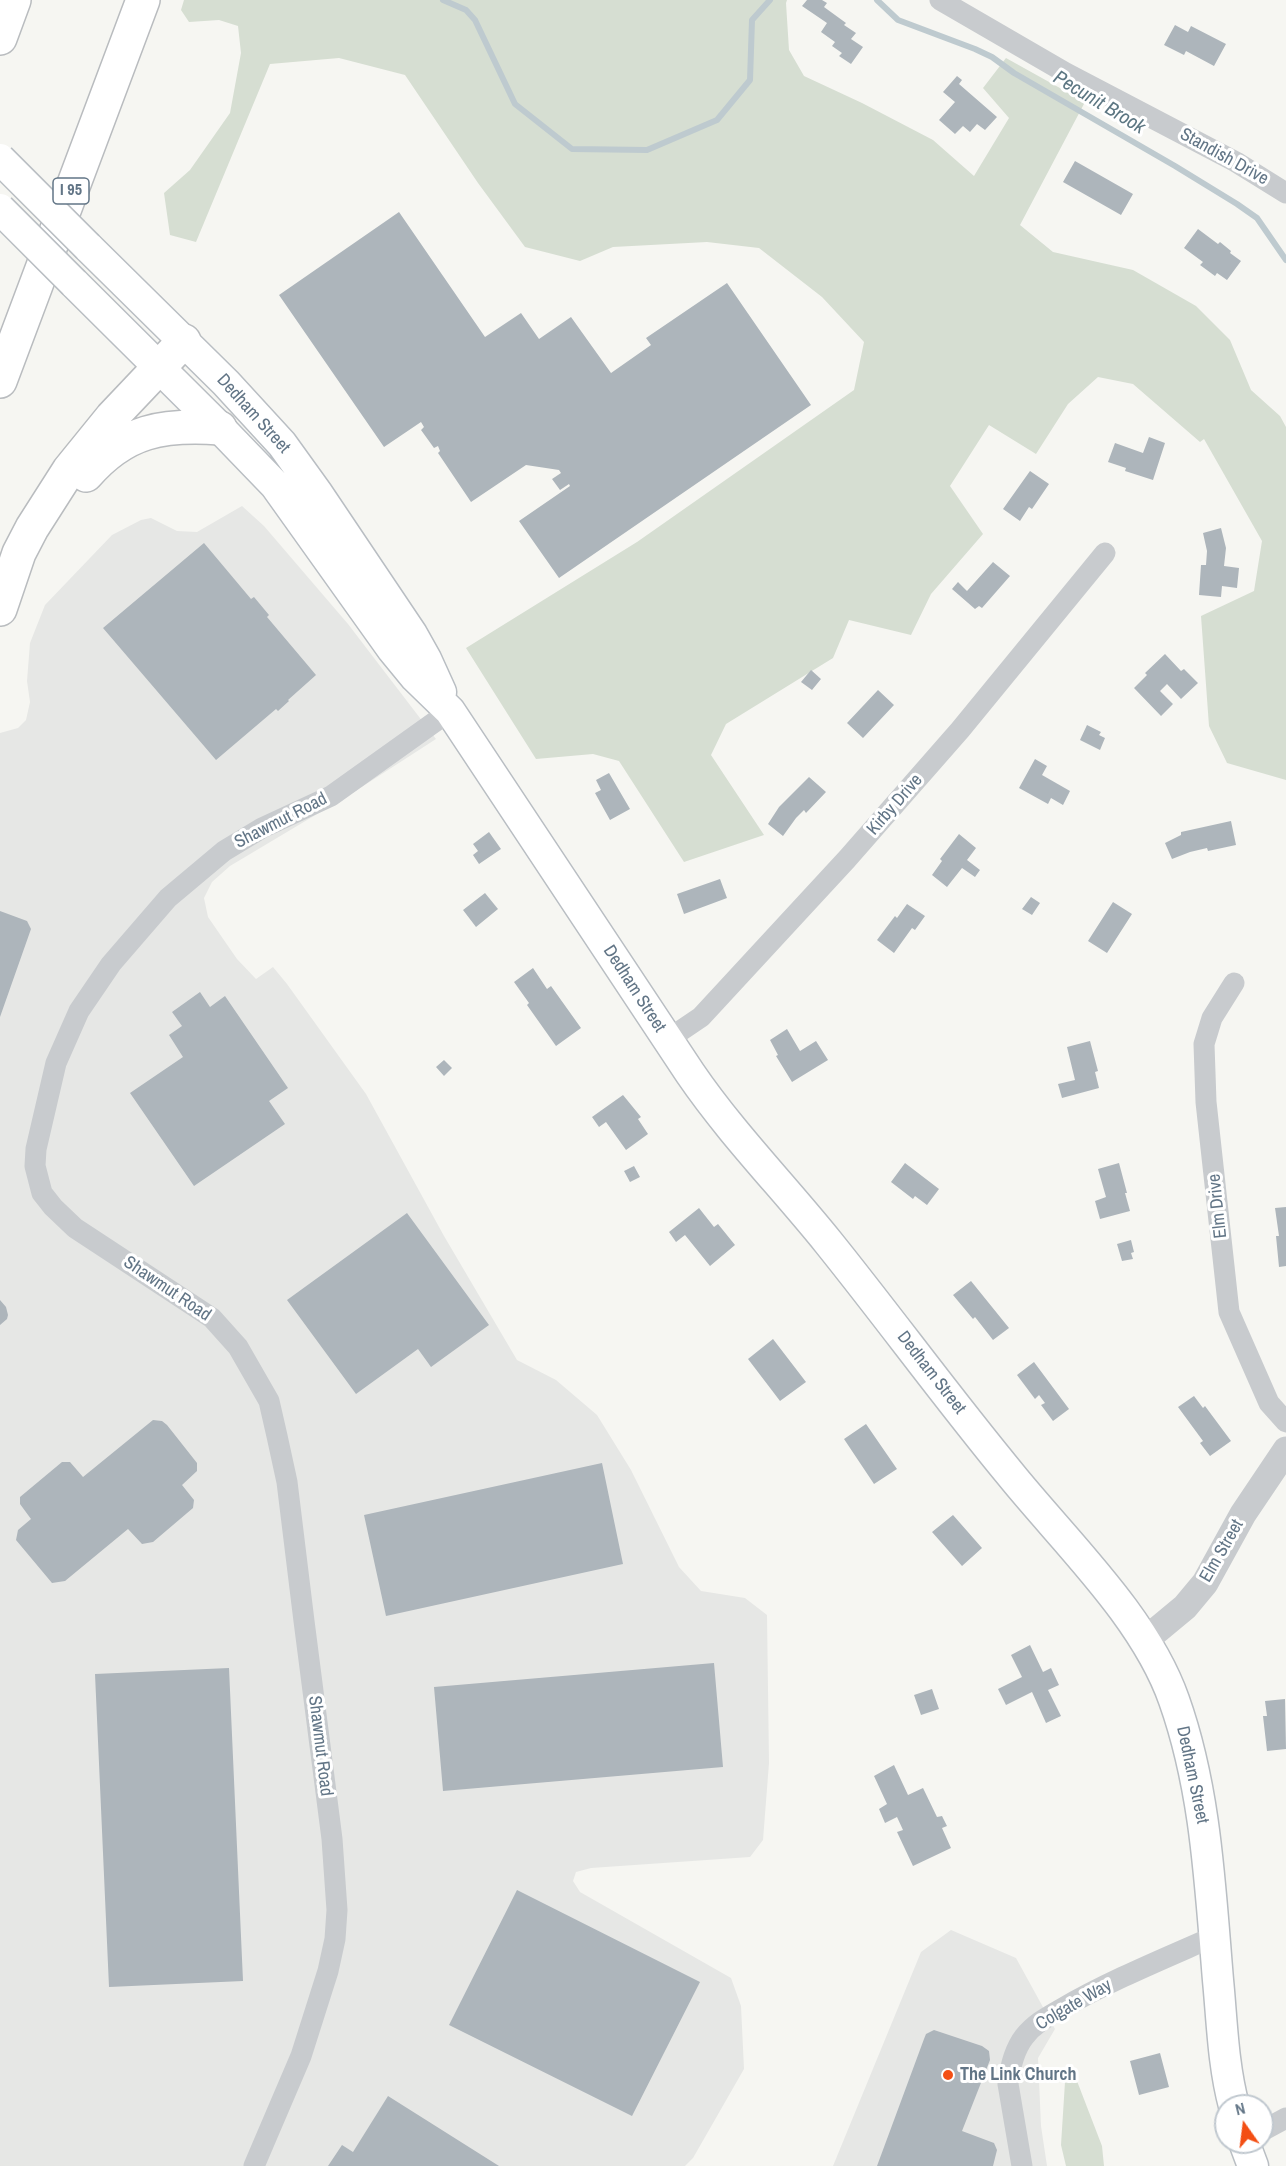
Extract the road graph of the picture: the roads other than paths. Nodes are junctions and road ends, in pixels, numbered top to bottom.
1 (14, 0) edge
2 (143, 0) edge
3 (940, 0) edge
4 (0, 38) edge
5 (0, 159) edge
6 (1286, 193) edge
7 (0, 209) edge
8 (184, 341) junction
9 (159, 367) junction
10 (0, 381) edge
11 (220, 428) junction
12 (1105, 553) dead end
13 (1, 606) edge
14 (450, 711) junction
15 (1234, 983) dead end
16 (667, 1040) junction
17 (1286, 1422) edge
18 (1286, 1450) edge
19 (1144, 1641) junction
20 (1215, 1936) junction
21 (1232, 2094) edge
22 (254, 2166) edge
23 (1022, 2166) edge

1 - 4 highway
2 - 10 highway, I 95
3 - 6 street, Standish Drive
5 - 8 main road, Dedham Street, bridge
7 - 9 main road, Dedham Street, bridge
8 - 9 highway
8 - 14 main road, Dedham Street
9 - 11 main road, Dedham Street
9 - 13 highway
11 - 13 highway
11 - 14 main road, Dedham Street
12 - 16 street, Kirby Drive
14 - 16 main road, Dedham Street
14 - 22 street, Shawmut Road
15 - 17 street, Elm Drive
16 - 19 main road, Dedham Street
18 - 19 street, Elm Street
19 - 20 main road, Dedham Street
20 - 21 main road, Dedham Street
20 - 23 street, Colgate Way

